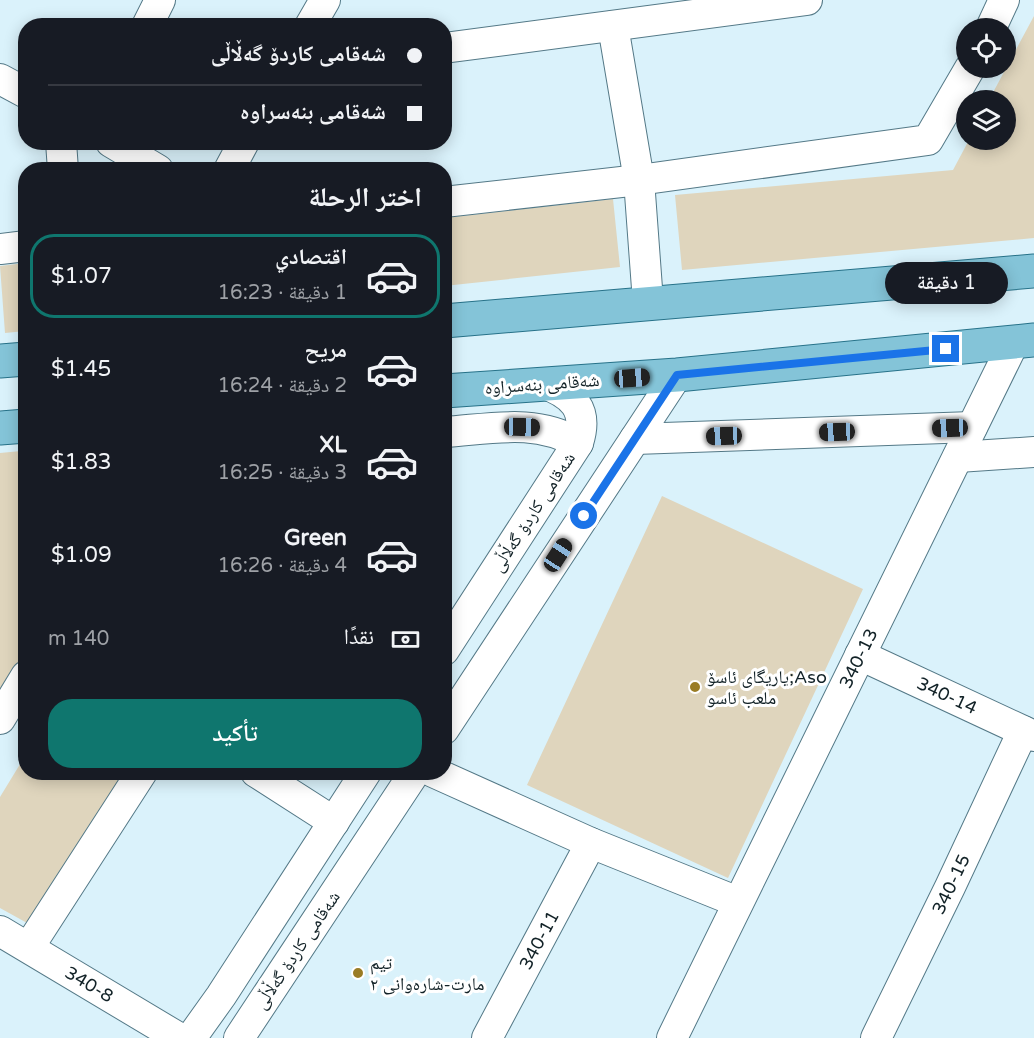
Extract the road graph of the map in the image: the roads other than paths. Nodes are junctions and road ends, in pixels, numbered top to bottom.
1 (160, 0) edge
2 (325, 0) edge
3 (807, 0) edge
4 (1004, 0) edge
5 (151, 18) edge
6 (315, 18) edge
7 (996, 18) edge
8 (613, 26) junction
9 (452, 47) edge
10 (964, 78) edge
11 (0, 79) edge
12 (18, 89) edge
13 (0, 102) edge
14 (18, 110) edge
15 (124, 150) edge
16 (145, 162) edge
17 (639, 180) junction
18 (452, 201) edge
19 (18, 247) edge
20 (0, 249) edge
21 (1034, 271) edge
22 (648, 302) junction
23 (452, 320) edge
24 (1024, 341) edge
25 (18, 359) edge
26 (0, 361) edge
27 (677, 375) junction
28 (543, 383) junction
29 (452, 391) edge
30 (18, 427) edge
31 (972, 427) junction
32 (0, 429) edge
33 (452, 432) edge
34 (634, 439) junction
35 (18, 440) edge
36 (578, 443) junction
37 (1034, 452) edge
38 (958, 457) junction
39 (452, 638) edge
40 (860, 655) junction
41 (18, 689) edge
42 (452, 717) edge
43 (0, 719) edge
44 (1029, 733) edge
45 (137, 780) edge
46 (268, 780) edge
47 (361, 780) edge
48 (410, 780) edge
49 (451, 780) edge
50 (334, 822) junction
51 (591, 843) junction
52 (738, 902) junction
53 (0, 931) edge
54 (29, 947) junction
55 (221, 996) junction
56 (246, 1027) edge
57 (179, 1038) edge
58 (190, 1038) edge
59 (487, 1038) edge
60 (672, 1038) edge
61 (876, 1038) edge

1 - 5 street
2 - 6 street
3 - 8 street
4 - 7 street
8 - 9 street
8 - 17 street
10 - 17 street
11 - 12 street
13 - 14 street
15 - 16 street
17 - 18 street
17 - 22 street
19 - 20 street
21 - 22 main road
22 - 23 main road
24 - 27 main road, شەقامی بنەسراوە
24 - 31 street, 340-13
25 - 26 main road
27 - 28 main road, شەقامی بنەسراوە
27 - 34 street
28 - 29 main road, شەقامی بنەسراوە
28 - 36 street, شەقامی کاردۆ گەڵاڵی
30 - 32 main road
31 - 34 street
31 - 38 street, 340-13
32 - 35 street
33 - 36 street
34 - 42 street
36 - 39 street, شەقامی کاردۆ گەڵاڵی
37 - 38 street
38 - 40 street, 340-13
40 - 44 street, 340-14
40 - 52 street, 340-13
41 - 43 street
44 - 61 street, 340-15
45 - 54 street
46 - 50 street
47 - 50 street, شەقامی کاردۆ گەڵاڵی
48 - 56 street, شەقامی کاردۆ گەڵاڵی
49 - 51 street
50 - 55 street, شەقامی کاردۆ گەڵاڵی
51 - 52 street
51 - 59 street, 340-11
52 - 60 street, 340-13
53 - 54 street, 340-8
54 - 57 street, 340-8
55 - 56 street
55 - 58 street, شەقامی کاردۆ گەڵاڵی

